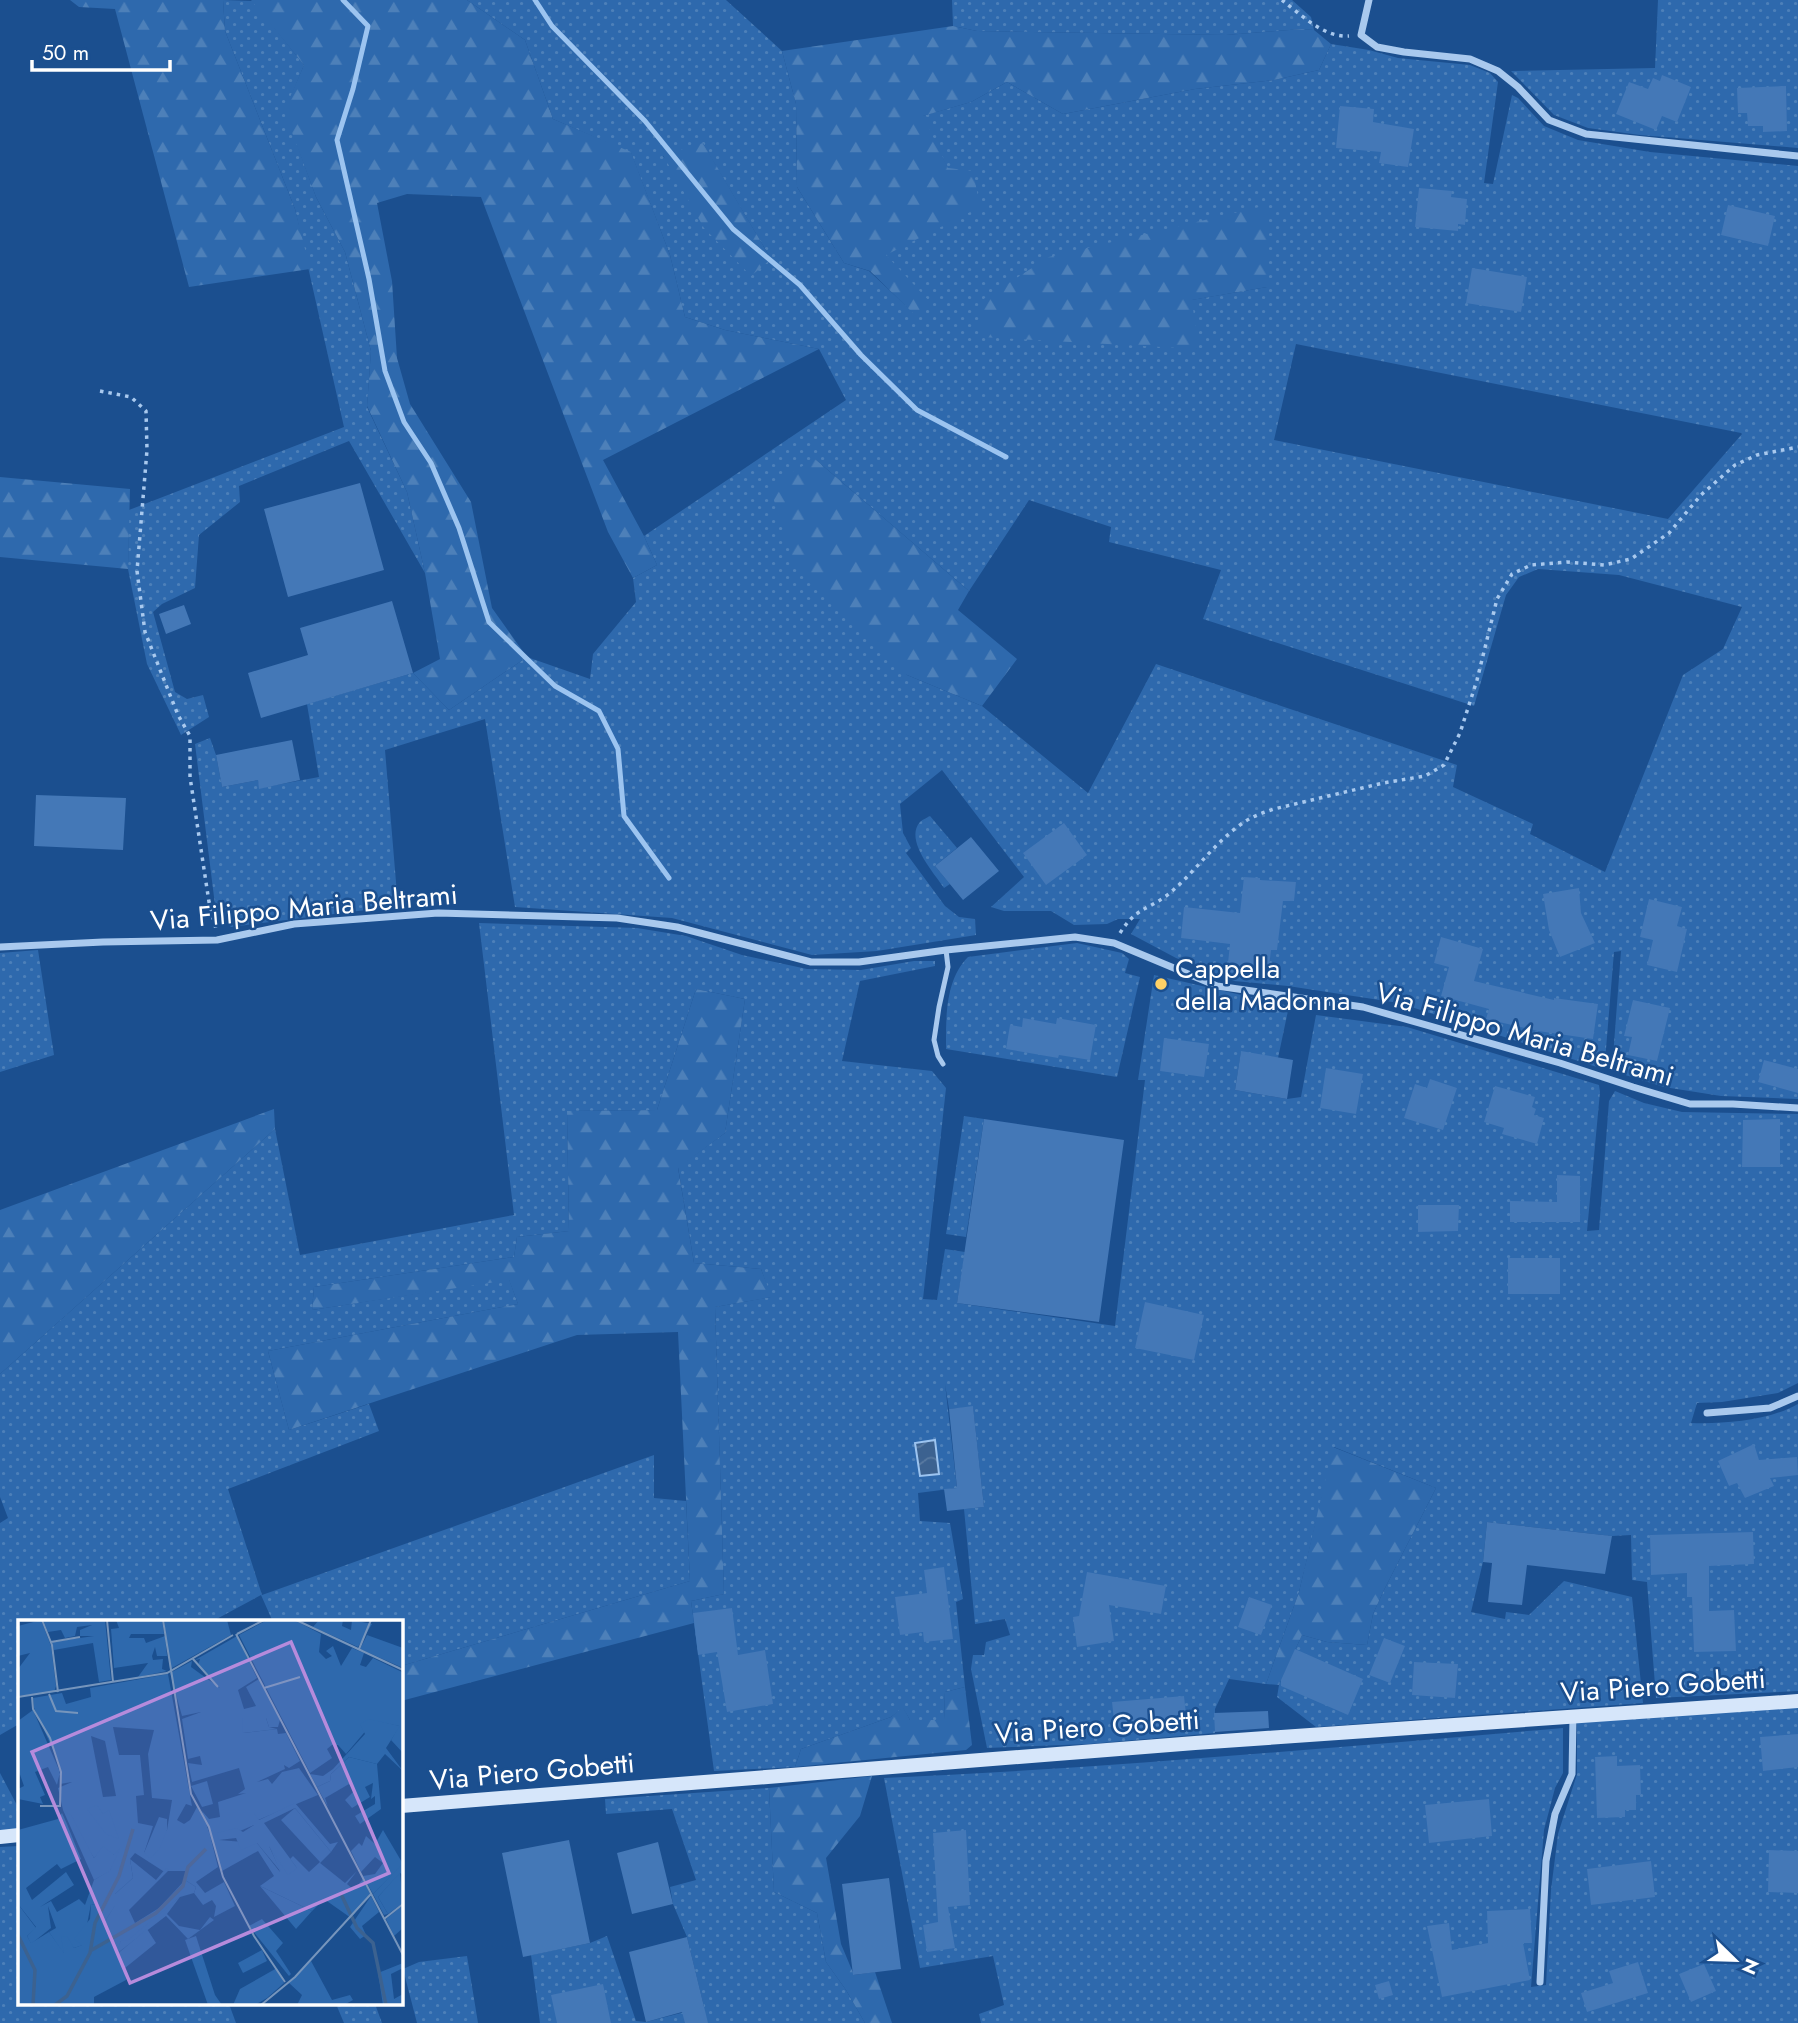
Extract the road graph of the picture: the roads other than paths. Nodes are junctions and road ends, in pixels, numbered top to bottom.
1 (1369, 0) edge
2 (1798, 156) edge
3 (0, 947) edge
4 (946, 950) junction
5 (943, 1064) dead end
6 (1798, 1108) edge
7 (1798, 1396) edge
8 (1707, 1413) dead end
9 (1798, 1701) edge
10 (1573, 1717) junction
11 (402, 1806) edge
12 (18, 1835) edge
13 (0, 1837) edge
14 (1540, 1982) dead end

1 - 2 street
3 - 4 street, Via Filippo Maria Beltrami
4 - 5 lane
4 - 6 street, Via Filippo Maria Beltrami
7 - 8 street
9 - 10 street, Via Piero Gobetti
10 - 11 street, Via Piero Gobetti
10 - 14 street
12 - 13 street

